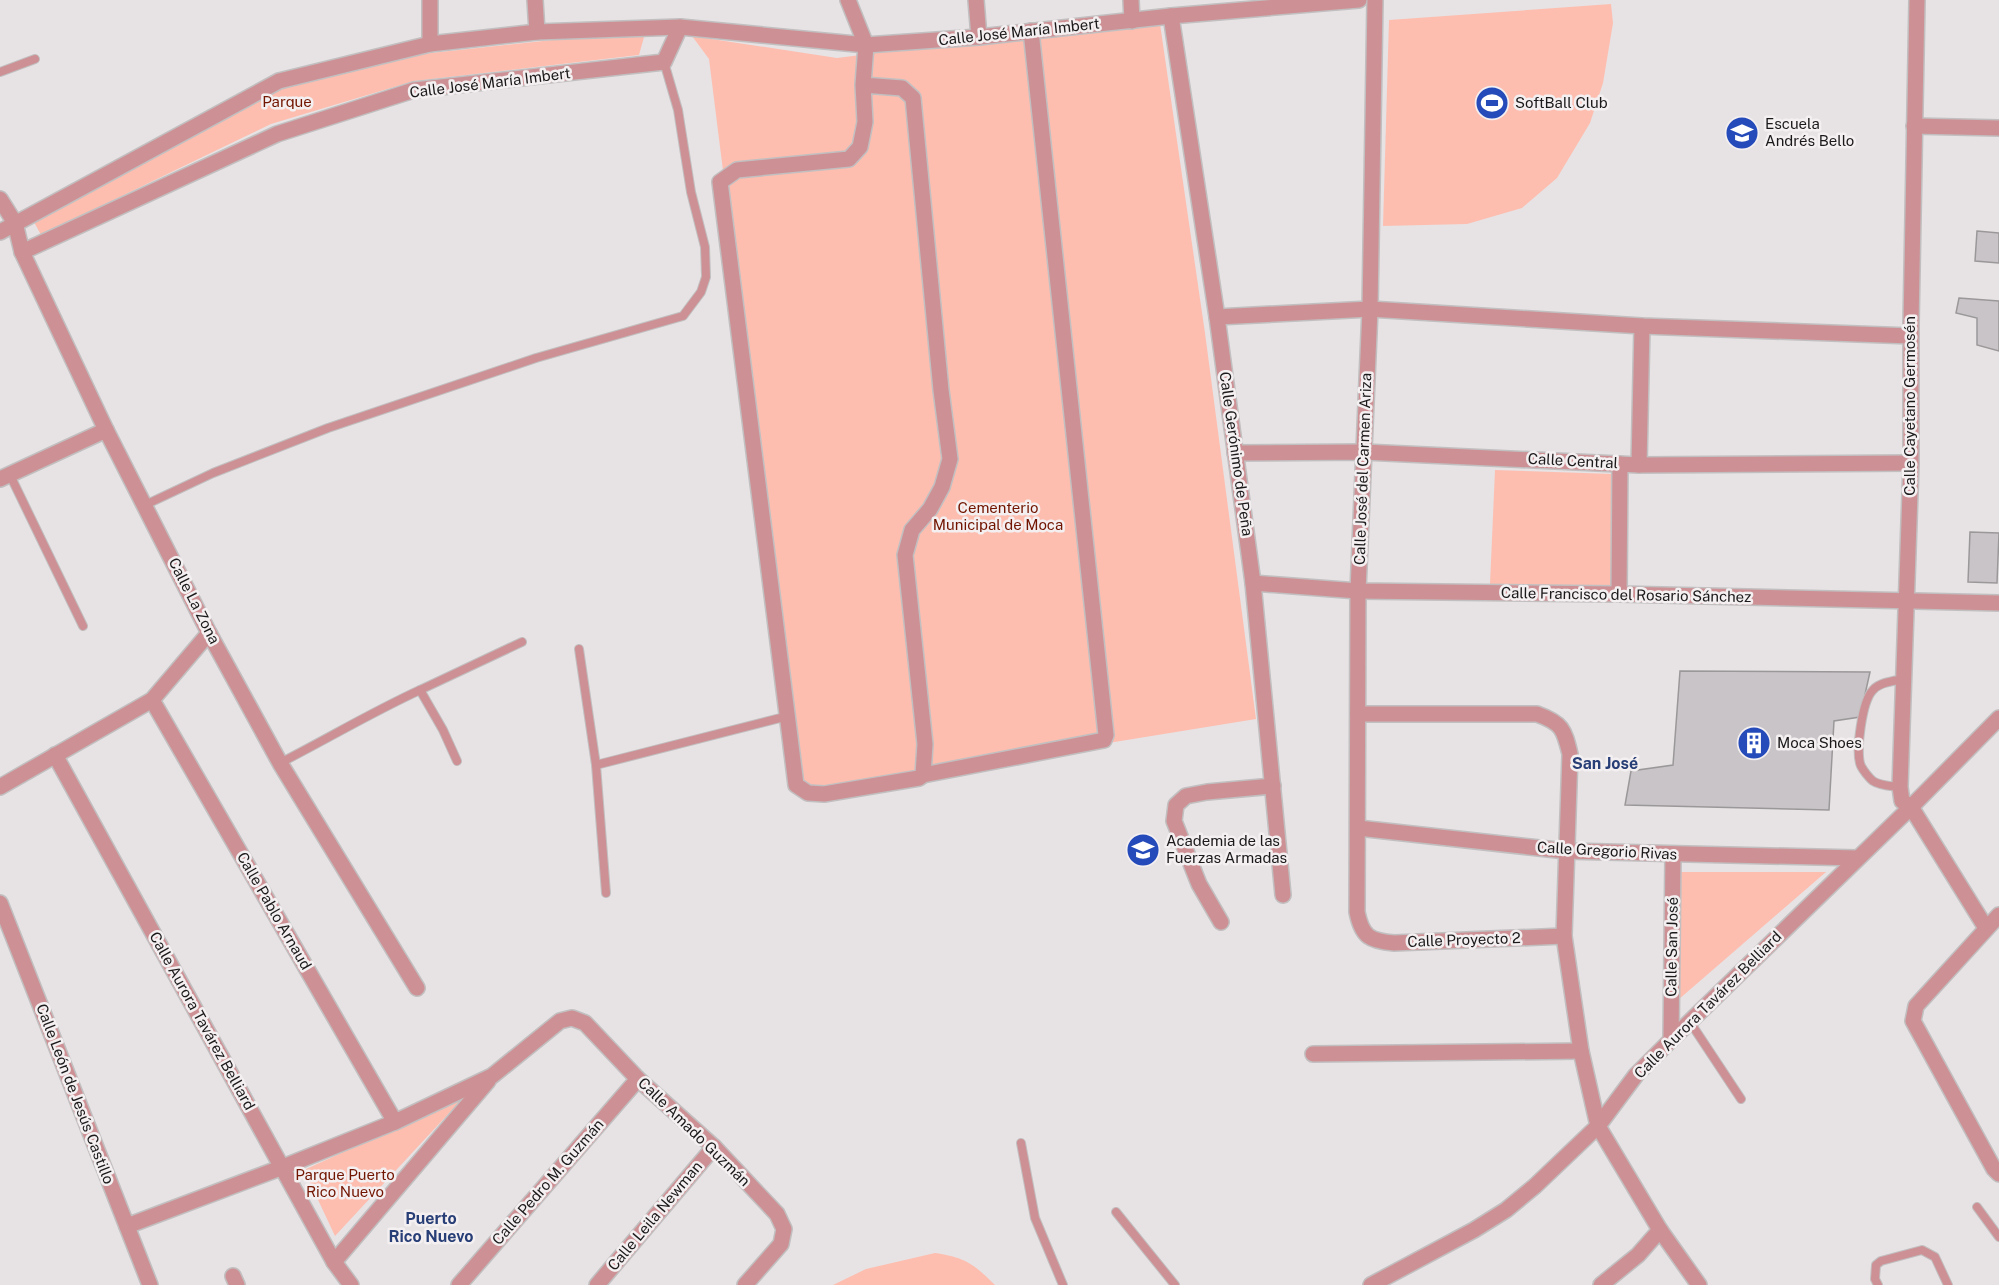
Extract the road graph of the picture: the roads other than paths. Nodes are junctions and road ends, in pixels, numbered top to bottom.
1 (430, 0) edge
2 (535, 0) edge
3 (848, 0) edge
4 (976, 0) edge
5 (1131, 0) edge
6 (1359, 0) edge
7 (1375, 0) edge
8 (1917, 0) edge
9 (1335, 1) edge
10 (1171, 16) junction
11 (1132, 21) junction
12 (680, 27) junction
13 (1031, 31) junction
14 (537, 32) junction
15 (979, 37) junction
16 (430, 44) junction
17 (866, 45) junction
18 (35, 58) dead end
19 (664, 62) junction
20 (0, 72) edge
21 (863, 85) junction
22 (1914, 126) junction
23 (1999, 128) edge
24 (0, 199) edge
25 (15, 223) junction
26 (0, 232) edge
27 (22, 252) junction
28 (1370, 309) junction
29 (1217, 317) junction
30 (1642, 326) junction
31 (1911, 336) junction
32 (106, 430) junction
33 (1364, 452) junction
34 (1235, 453) junction
35 (1911, 463) junction
36 (1620, 464) junction
37 (1639, 465) junction
38 (5, 477) edge
39 (145, 505) junction
40 (1254, 583) junction
41 (1358, 591) junction
42 (1619, 594) junction
43 (1906, 601) junction
44 (1999, 603) edge
45 (83, 626) dead end
46 (209, 633) junction
47 (522, 642) dead end
48 (579, 649) dead end
49 (1904, 680) junction
50 (420, 690) junction
51 (152, 700) junction
52 (1358, 714) junction
53 (788, 716) junction
54 (1999, 718) edge
55 (55, 755) junction
56 (457, 761) dead end
57 (280, 763) junction
58 (596, 765) junction
59 (923, 775) junction
60 (1273, 786) junction
61 (0, 787) edge
62 (1900, 787) junction
63 (1911, 807) junction
64 (1358, 828) junction
65 (1566, 851) junction
66 (1672, 854) junction
67 (1857, 858) junction
68 (606, 893) dead end
69 (1283, 895) dead end
70 (0, 903) edge
71 (1999, 915) edge
72 (1221, 922) dead end
73 (1986, 928) junction
74 (1366, 936) joint
75 (1564, 936) junction
76 (417, 988) dead end
77 (1689, 1022) junction
78 (1671, 1040) junction
79 (1581, 1051) junction
80 (1313, 1054) dead end
81 (492, 1076) junction
82 (638, 1078) junction
83 (1741, 1099) dead end
84 (395, 1122) junction
85 (1598, 1126) junction
86 (1022, 1143) dead end
87 (714, 1147) junction
88 (283, 1167) junction
89 (1999, 1174) edge
90 (1977, 1207) dead end
91 (1116, 1212) dead end
92 (127, 1226) junction
93 (1660, 1230) junction
94 (1999, 1237) edge
95 (334, 1262) junction
96 (150, 1285) edge
97 (351, 1285) edge
98 (459, 1285) edge
99 (597, 1285) edge
100 (745, 1285) edge
101 (1063, 1285) edge
102 (1175, 1285) edge
103 (1371, 1285) edge
104 (1601, 1285) edge
105 (1699, 1285) edge
106 (1878, 1285) edge
107 (1947, 1285) edge

1 - 16 street
2 - 14 street
3 - 17 street
4 - 15 street
5 - 11 street
6 - 9 street, Calle José María Imbert
7 - 28 street, Calle José del Carmen Ariza
8 - 22 street, Calle Cayetano Germosén
9 - 10 street, Calle José María Imbert
10 - 11 street, Calle José María Imbert
10 - 29 street, Calle Gerónimo de Peña
11 - 13 street, Calle José María Imbert
12 - 14 street, Calle José María Imbert
12 - 17 street, Calle José María Imbert
12 - 19 street
13 - 15 street, Calle José María Imbert
13 - 59 street
14 - 16 street, Calle José María Imbert
15 - 17 street, Calle José María Imbert
16 - 25 street, Calle José María Imbert
17 - 21 street
18 - 20 lane
19 - 27 street, Calle José María Imbert
19 - 39 lane
21 - 53 street
21 - 59 street
22 - 23 street
22 - 31 street, Calle Cayetano Germosén
24 - 25 street, Calle La Zona
25 - 26 street, Calle José María Imbert
25 - 27 street, Calle La Zona
27 - 32 street, Calle La Zona
28 - 29 street
28 - 30 street
28 - 33 street, Calle José del Carmen Ariza
29 - 34 street, Calle Gerónimo de Peña
30 - 31 street
30 - 37 street
31 - 35 street, Calle Cayetano Germosén
32 - 38 street
32 - 39 street, Calle La Zona
33 - 34 street, Calle Central
33 - 36 street, Calle Central
33 - 41 street, Calle José del Carmen Ariza
34 - 40 street, Calle Gerónimo de Peña
35 - 37 street, Calle Central
35 - 43 street, Calle Cayetano Germosén
36 - 37 street, Calle Central
36 - 42 street
38 - 45 lane
39 - 46 street, Calle La Zona
40 - 41 street, Calle Francisco del Rosario Sánchez
40 - 60 street, Calle Gerónimo de Peña
41 - 42 street, Calle Francisco del Rosario Sánchez
41 - 52 street, Calle José del Carmen Ariza
42 - 43 street, Calle Francisco del Rosario Sánchez
43 - 44 street, Calle Francisco del Rosario Sánchez
43 - 49 street, Calle Cayetano Germosén
46 - 51 street
46 - 57 street, Calle La Zona
47 - 50 lane
48 - 58 lane
49 - 62 street, Calle Cayetano Germosén
49 - 62 lane
50 - 56 lane
50 - 57 lane
51 - 55 street
51 - 84 street, Calle Pablo Arnaud
52 - 64 street, Calle José del Carmen Ariza
52 - 65 street
53 - 58 lane
53 - 59 street
54 - 63 street, Calle Aurora Tavárez Belliard
55 - 61 street
55 - 88 street, Calle Aurora Tavárez Belliard
57 - 76 street, Calle La Zona
58 - 68 lane
60 - 69 street, Calle Gerónimo de Peña
60 - 72 street
62 - 63 street
63 - 67 street, Calle Aurora Tavárez Belliard
63 - 73 street
64 - 65 street, Calle Gregorio Rivas
64 - 74 street, Calle José del Carmen Ariza
65 - 66 street, Calle Gregorio Rivas
65 - 75 street
66 - 67 street, Calle Gregorio Rivas
66 - 78 street, Calle San José
67 - 77 street, Calle Aurora Tavárez Belliard
70 - 92 street, Calle León de Jesús Castillo
71 - 73 street
73 - 89 street
74 - 75 street, Calle Proyecto 2
75 - 79 street
77 - 78 street, Calle Aurora Tavárez Belliard
77 - 83 lane
78 - 85 street, Calle Aurora Tavárez Belliard
79 - 80 street
79 - 85 street
81 - 82 street, Calle Amado Guzmán
81 - 84 street
81 - 95 street
82 - 87 street, Calle Amado Guzmán
82 - 98 street, Calle Pedro M. Guzmán
84 - 88 street
85 - 93 street
85 - 103 street, Calle Aurora Tavárez Belliard
86 - 101 lane
87 - 99 street, Calle Leila Newman
87 - 100 street, Calle Amado Guzmán
88 - 92 street
88 - 95 street, Calle Aurora Tavárez Belliard
90 - 94 lane
91 - 102 lane
92 - 96 street, Calle León de Jesús Castillo
93 - 104 street
93 - 105 street
95 - 97 street, Calle Aurora Tavárez Belliard
106 - 107 lane

